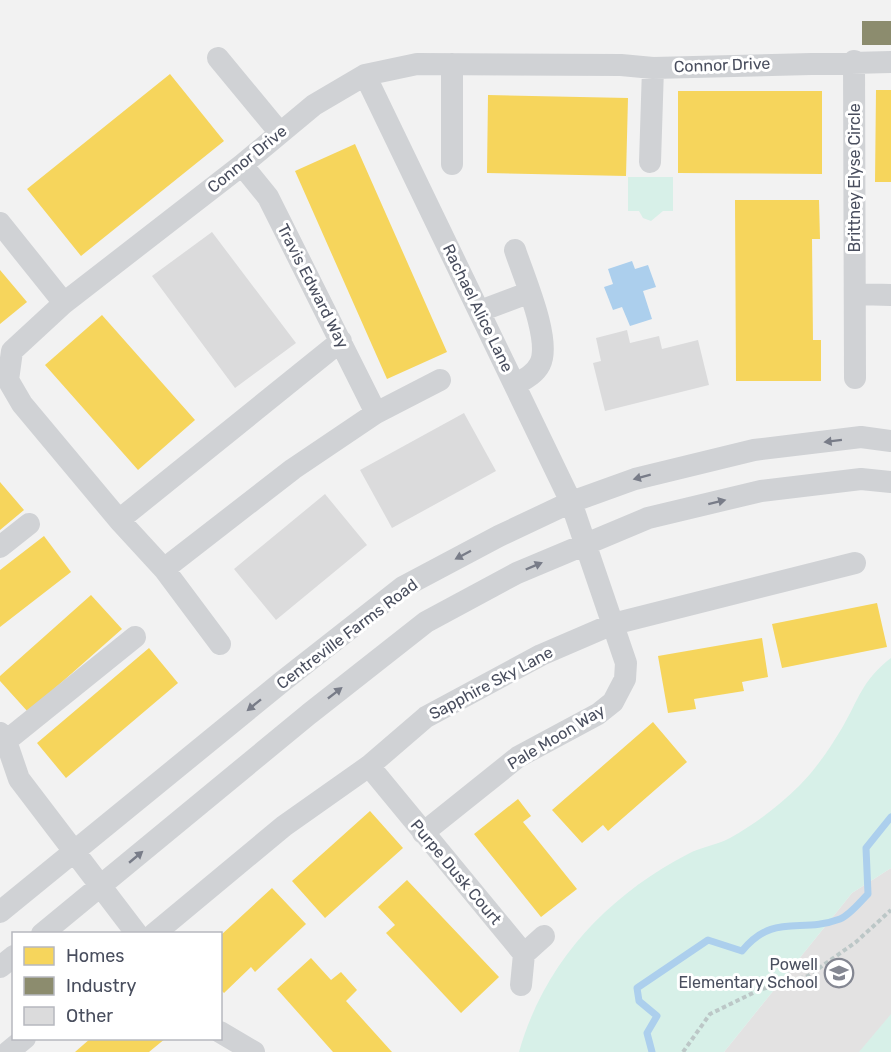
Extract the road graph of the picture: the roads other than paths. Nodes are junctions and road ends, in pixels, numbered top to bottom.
1 (218, 58) dead end
2 (854, 61) junction
3 (891, 62) edge
4 (452, 64) junction
5 (653, 68) junction
6 (365, 75) junction
7 (280, 133) junction
8 (650, 162) dead end
9 (452, 164) dead end
10 (242, 165) junction
11 (0, 224) edge
12 (514, 250) dead end
13 (528, 293) junction
14 (856, 294) junction
15 (891, 295) edge
16 (64, 303) junction
17 (480, 311) junction
18 (341, 341) junction
19 (855, 378) dead end
20 (440, 380) dead end
21 (515, 385) junction
22 (376, 413) junction
23 (891, 441) edge
24 (891, 483) edge
25 (571, 502) junction
26 (119, 520) junction
27 (29, 524) dead end
28 (585, 544) junction
29 (0, 547) edge
30 (855, 563) dead end
31 (164, 569) junction
32 (613, 624) junction
33 (135, 637) dead end
34 (220, 644) dead end
35 (3, 737) edge
36 (369, 766) junction
37 (423, 833) junction
38 (74, 852) junction
39 (102, 885) junction
40 (0, 912) edge
41 (43, 932) edge
42 (136, 932) edge
43 (155, 932) edge
44 (544, 936) dead end
45 (524, 954) junction
46 (12, 958) edge
47 (0, 967) edge
48 (521, 985) dead end
49 (222, 1033) edge
50 (23, 1040) edge
51 (8, 1052) edge
52 (254, 1052) edge

1 - 7 street
2 - 3 street, Connor Drive
2 - 5 street, Connor Drive
2 - 14 street, Brittney Elyse Circle
4 - 5 street, Connor Drive
4 - 6 street, Connor Drive
4 - 9 street
5 - 8 street
6 - 7 street, Connor Drive
6 - 17 street, Rachael Alice Lane
7 - 10 street, Connor Drive
10 - 16 street, Connor Drive
10 - 18 street, Travis Edward Way
11 - 16 street
12 - 13 street
13 - 17 street
13 - 21 street
14 - 15 street
14 - 19 street, Brittney Elyse Circle
16 - 26 street, Connor Drive
17 - 21 street, Rachael Alice Lane
18 - 22 street, Travis Edward Way
18 - 26 street
20 - 22 street
21 - 25 street, Rachael Alice Lane
22 - 31 street
23 -> 25 street, Centreville Farms Road
28 -> 24 street
25 - 28 street, Rachael Alice Lane
25 -> 38 street, Centreville Farms Road
26 - 31 street, Connor Drive
27 - 29 street
28 - 32 street, Pale Moon Way
39 -> 28 street
30 - 32 street, Sapphire Sky Lane
31 - 34 street, Connor Drive
32 - 36 street, Sapphire Sky Lane
32 - 37 street, Pale Moon Way
33 - 35 street
35 - 38 street
36 - 37 street, Purpe Dusk Court
36 - 43 street, Sapphire Sky Lane
37 - 45 street, Purpe Dusk Court
38 - 39 street
38 - 40 street, Centreville Farms Road
39 - 41 street
39 - 42 street
44 - 45 street
45 - 48 street
46 - 47 street
49 - 52 street
50 - 51 street

